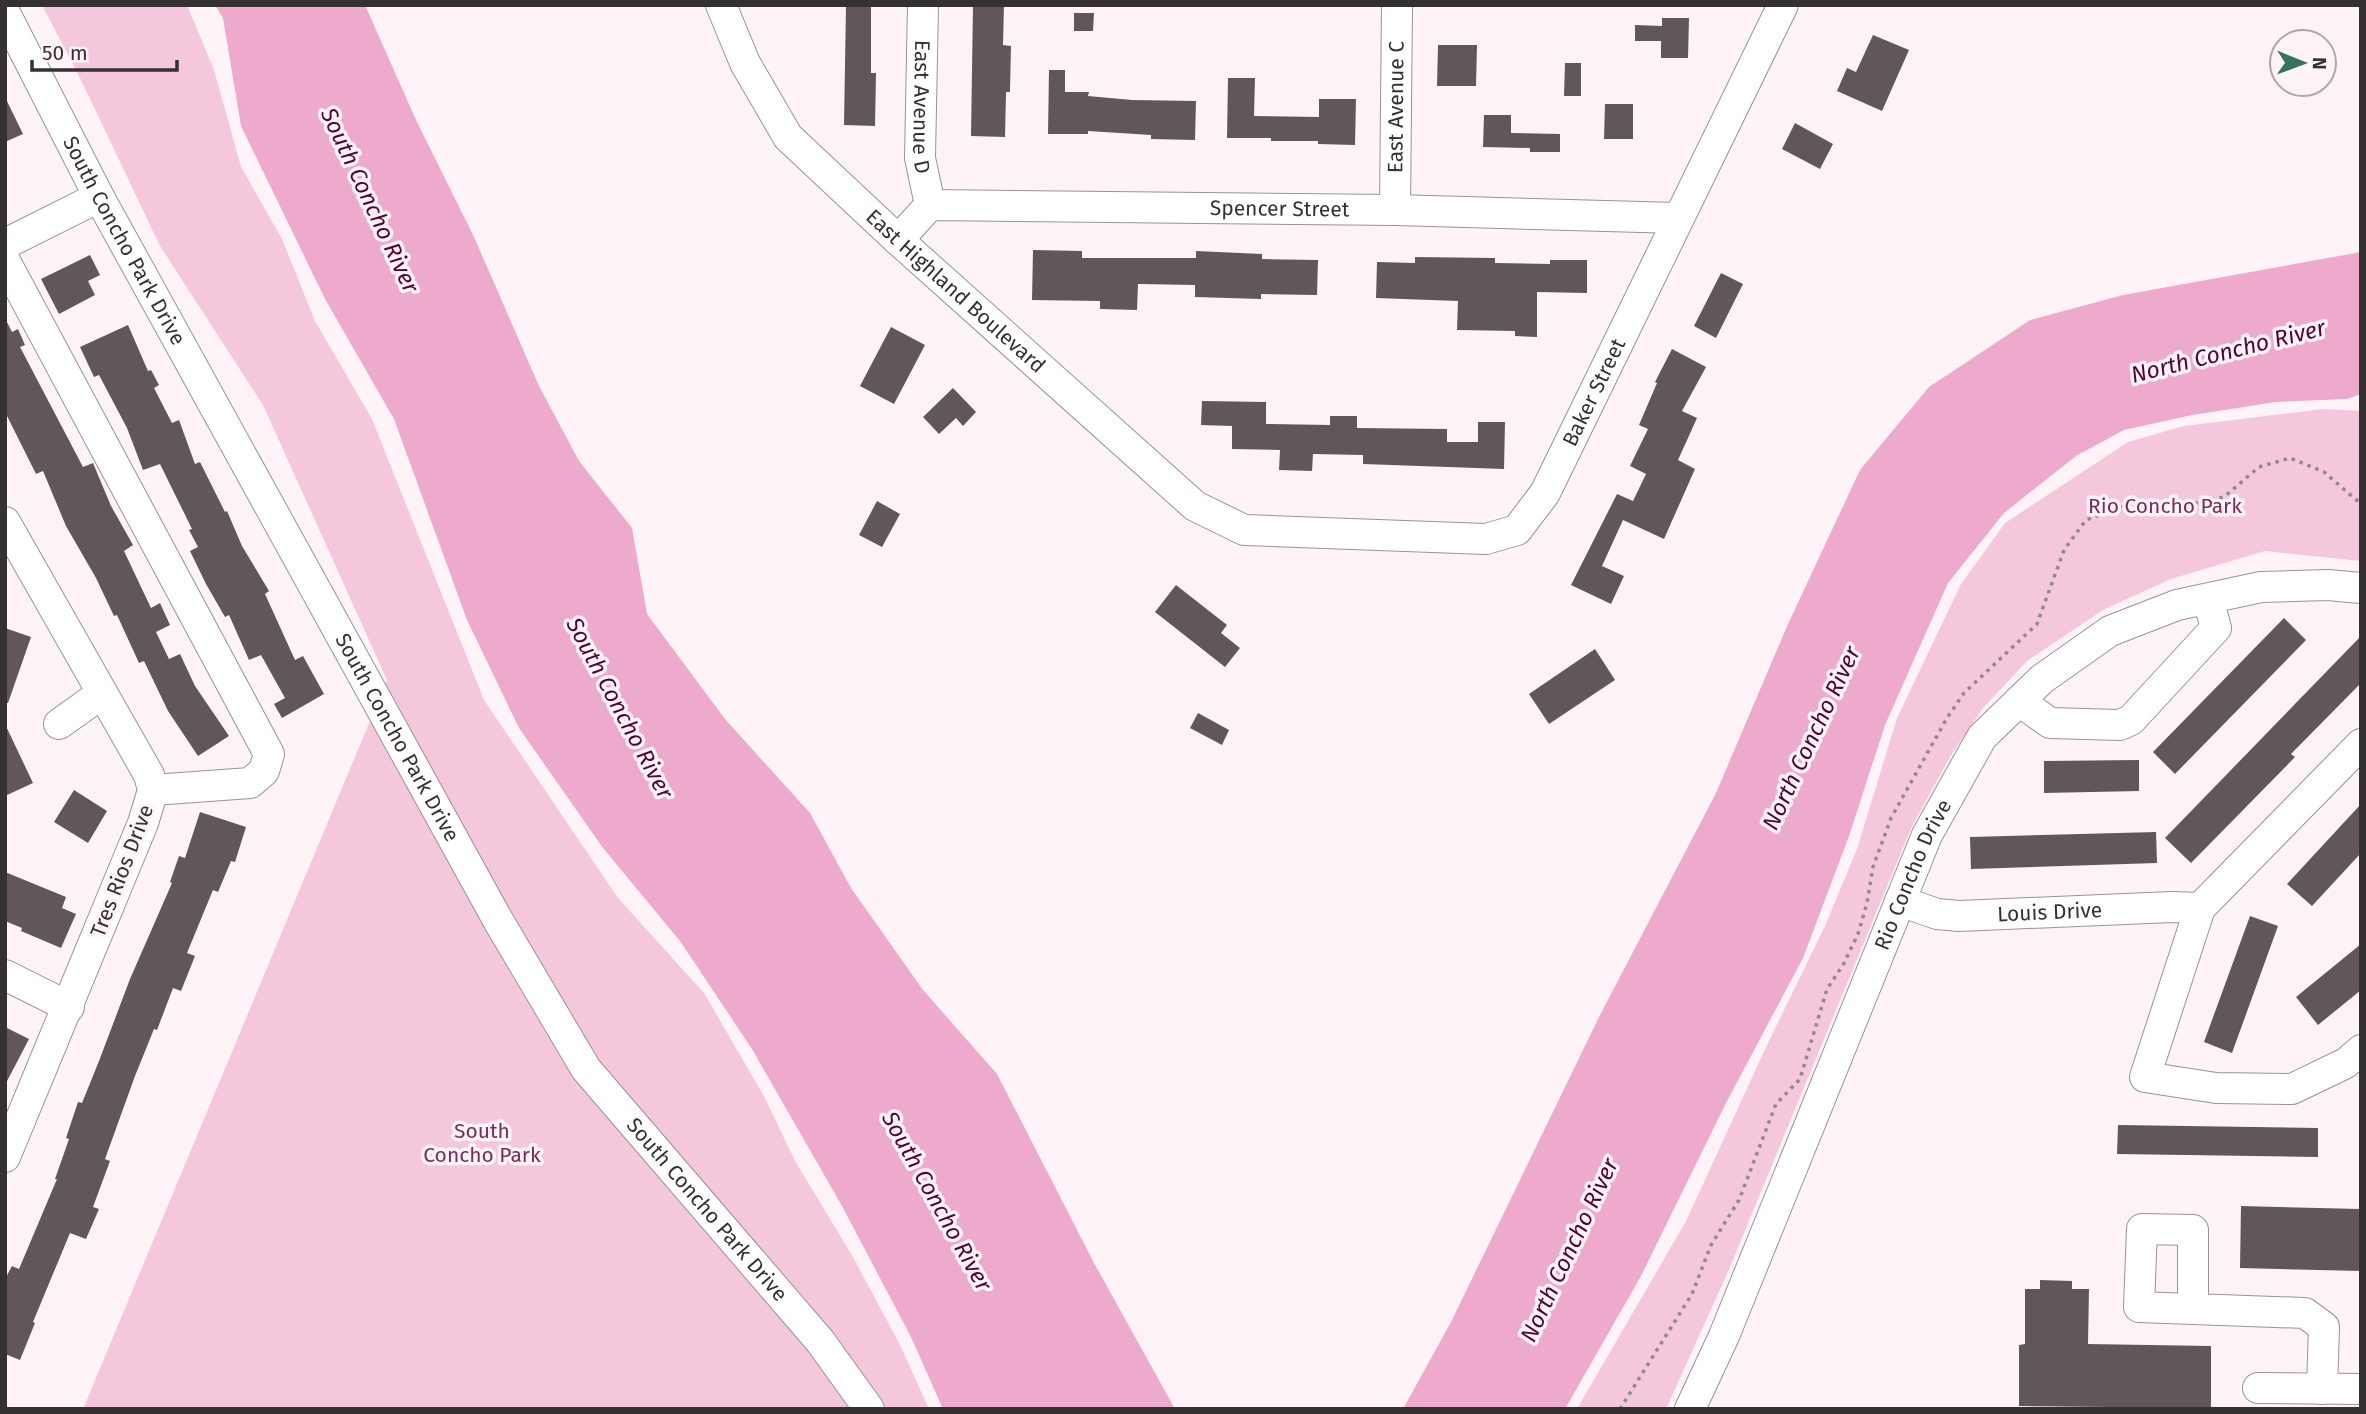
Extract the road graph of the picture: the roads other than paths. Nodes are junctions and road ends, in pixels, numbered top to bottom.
1 (721, 5) edge
2 (923, 5) edge
3 (1397, 5) edge
4 (1783, 5) edge
5 (5, 13) edge
6 (99, 197) junction
7 (930, 205) junction
8 (1395, 210) junction
9 (1678, 218) junction
10 (898, 240) junction
11 (5, 244) edge
12 (5, 261) edge
13 (5, 522) edge
14 (1244, 530) joint
15 (2361, 588) edge
16 (2208, 598) junction
17 (102, 694) junction
18 (2019, 701) junction
19 (59, 724) dead end
20 (2361, 744) edge
21 (153, 790) junction
22 (1900, 901) junction
23 (2200, 908) junction
24 (5, 975) edge
25 (69, 1007) junction
26 (2361, 1050) edge
27 (5, 1157) edge
28 (2193, 1309) dead end
29 (2258, 1388) dead end
30 (2322, 1389) junction
31 (2361, 1389) edge
32 (869, 1409) edge
33 (1690, 1409) edge

1 - 10 street, East Highland Boulevard
2 - 7 street, East Avenue D
3 - 8 street, East Avenue C
4 - 9 street, Baker Street
5 - 6 street, South Concho Park Drive
6 - 11 street
6 - 32 street, South Concho Park Drive
7 - 8 street, Spencer Street
7 - 10 street
8 - 9 street, Spencer Street
9 - 14 street, Baker Street
10 - 14 street, East Highland Boulevard
12 - 21 street
13 - 17 street, Tres Rios Drive
15 - 16 street, Rio Concho Drive
16 - 18 street, Rio Concho Drive
16 - 18 street
17 - 19 street
17 - 21 street, Tres Rios Drive
18 - 22 street, Rio Concho Drive
20 - 23 street
21 - 25 street, Tres Rios Drive
22 - 23 street, Louis Drive
22 - 33 street, Rio Concho Drive
23 - 26 street
24 - 25 street
25 - 27 street, Tres Rios Drive
28 - 30 street
29 - 30 street
30 - 31 street

